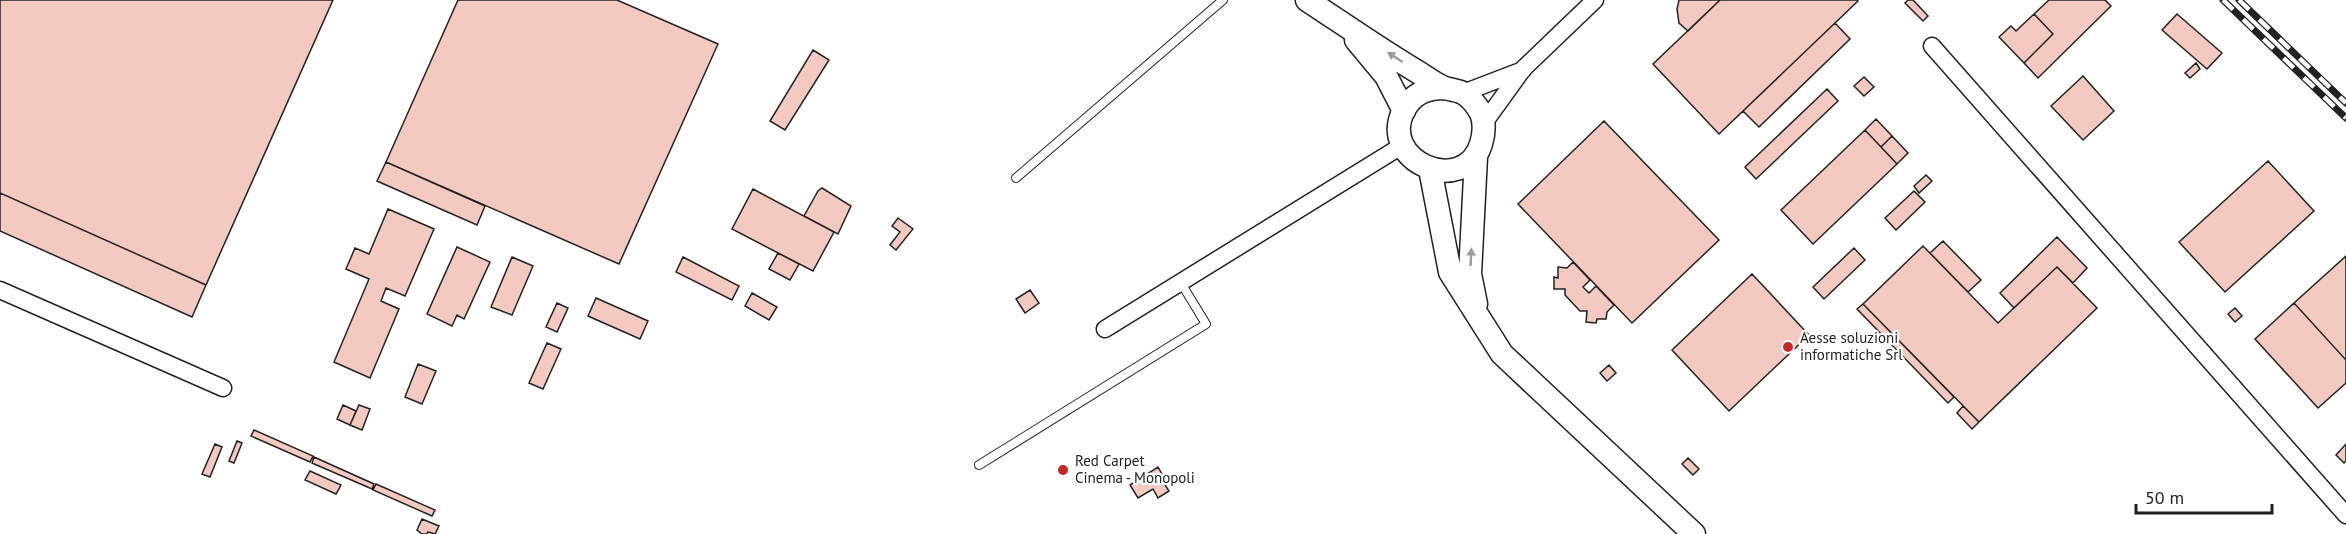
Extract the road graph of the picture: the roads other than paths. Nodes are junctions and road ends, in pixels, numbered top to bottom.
1 (1223, 0) edge
2 (1307, 0) edge
3 (1595, 0) edge
4 (1342, 23) junction
5 (1932, 45) dead end
6 (1523, 69) junction
7 (1454, 90) junction
8 (1404, 111) junction
9 (1484, 123) junction
10 (1403, 144) junction
11 (1476, 157) junction
12 (1430, 169) junction
13 (1016, 178) dead end
14 (1181, 283) junction
15 (0, 290) edge
16 (1478, 314) junction
17 (1105, 329) dead end
18 (223, 388) dead end
19 (979, 465) dead end
20 (2346, 515) edge
21 (1694, 534) edge

1 - 13 lane
2 - 4 street
3 - 6 street
7 -> 4 street
4 - 8 street
5 - 20 street
6 - 7 street
6 - 9 street
7 - 8 street
7 - 9 street
8 - 10 street
9 - 11 street
10 - 12 street
10 - 14 street
11 - 12 street
16 -> 11 street
12 - 16 street
14 - 17 street
14 - 19 lane
15 - 18 street
16 - 21 street

